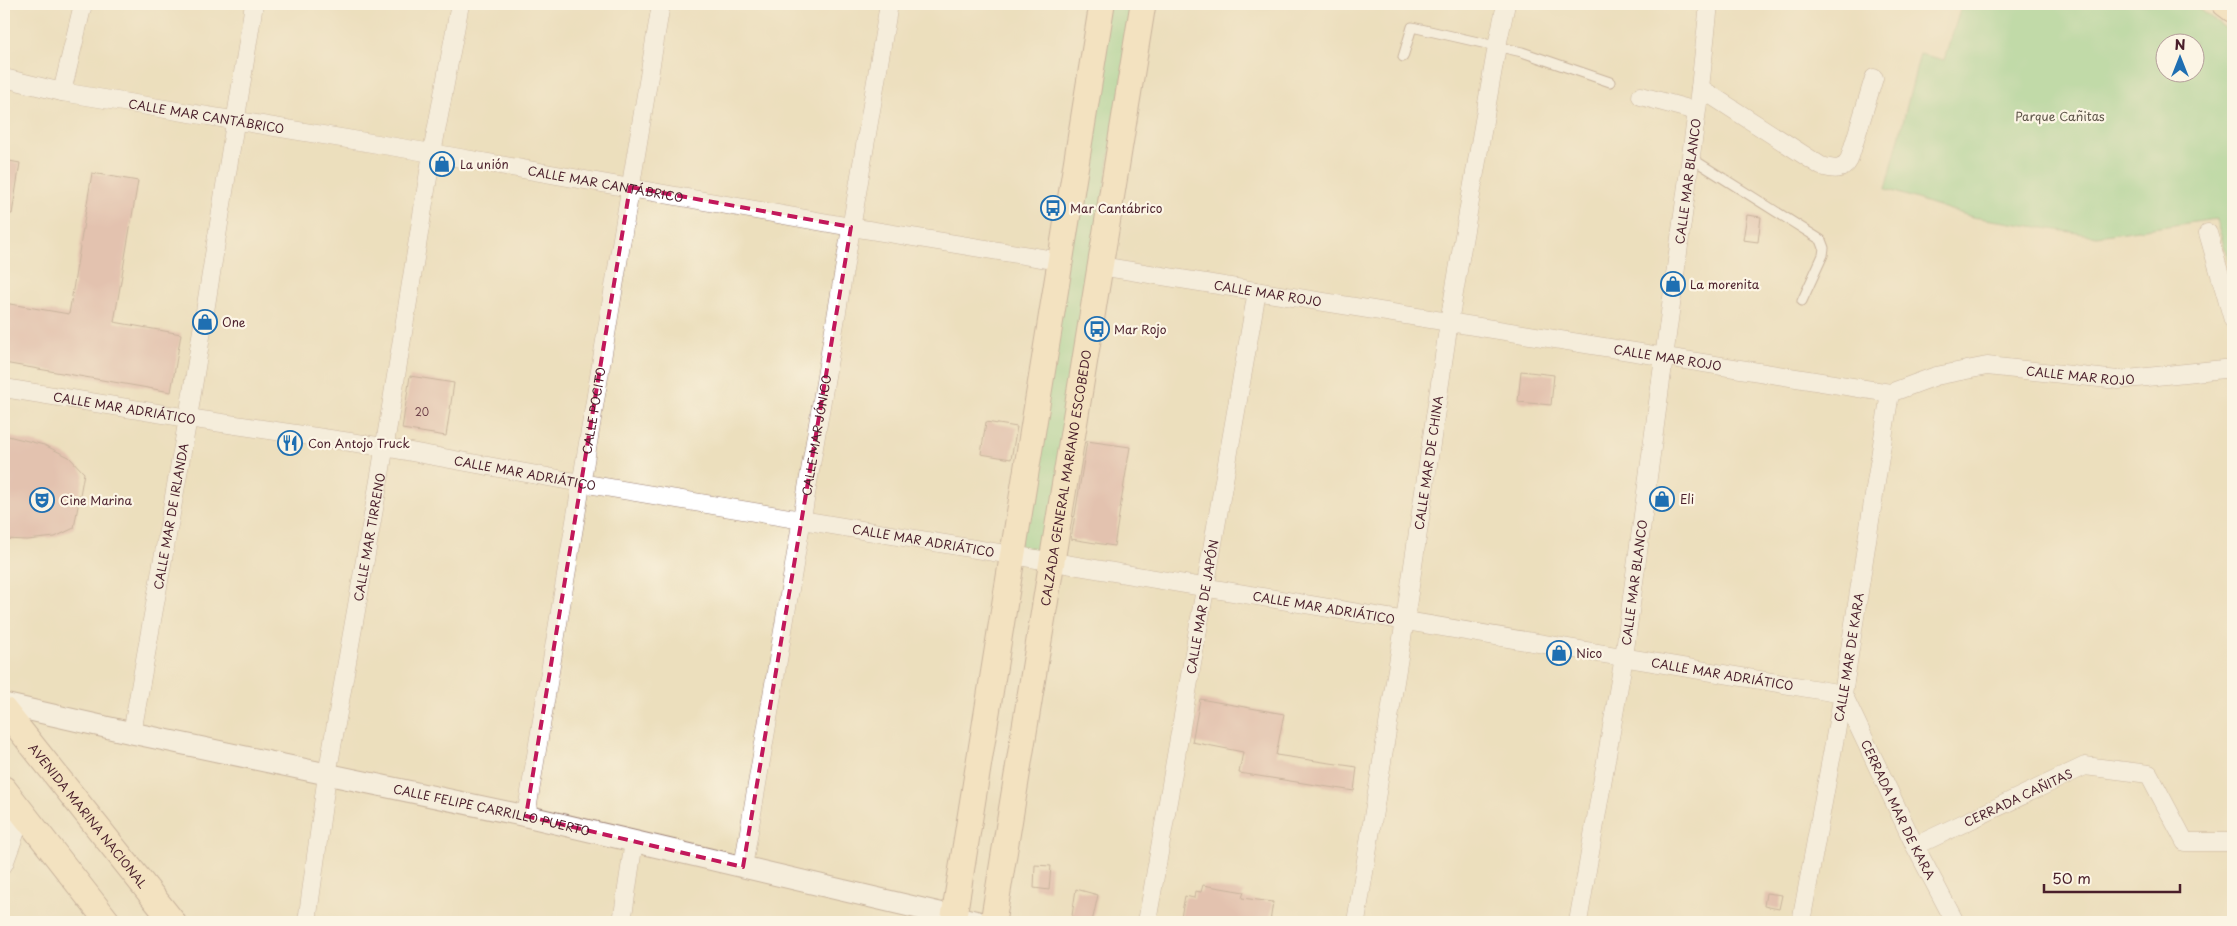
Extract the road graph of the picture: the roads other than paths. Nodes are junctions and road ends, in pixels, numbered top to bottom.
1 (83, 4) edge
2 (254, 4) edge
3 (460, 4) edge
4 (661, 4) edge
5 (889, 4) edge
6 (1102, 4) edge
7 (1143, 4) edge
8 (1506, 4) edge
9 (1709, 4) edge
10 (2225, 4) edge
11 (2233, 10) edge
12 (1497, 46) junction
13 (1403, 57) dead end
14 (4, 78) edge
15 (1874, 78) dead end
16 (1610, 82) dead end
17 (1700, 88) junction
18 (62, 92) junction
19 (1641, 96) dead end
20 (1696, 111) junction
21 (235, 122) junction
22 (432, 153) junction
23 (1690, 158) junction
24 (630, 187) junction
25 (852, 228) junction
26 (2208, 233) dead end
27 (1060, 261) junction
28 (1100, 266) junction
29 (1257, 291) junction
30 (1802, 301) dead end
31 (2233, 320) edge
32 (1450, 322) junction
33 (1663, 356) junction
34 (2233, 368) edge
35 (4, 388) edge
36 (1890, 393) junction
37 (188, 418) junction
38 (384, 447) junction
39 (581, 483) junction
40 (802, 520) junction
41 (1012, 554) junction
42 (1052, 561) junction
43 (1205, 587) junction
44 (1405, 620) junction
45 (1624, 657) junction
46 (1843, 694) junction
47 (4, 704) edge
48 (4, 710) edge
49 (132, 734) junction
50 (327, 775) junction
51 (4, 789) edge
52 (23, 812) junction
53 (526, 816) junction
54 (634, 841) junction
55 (2233, 842) edge
56 (1915, 846) junction
57 (4, 864) edge
58 (743, 867) junction
59 (954, 919) edge
60 (108, 922) edge
61 (174, 922) edge
62 (307, 922) edge
63 (622, 922) edge
64 (978, 922) edge
65 (993, 922) edge
66 (1147, 922) edge
67 (1356, 922) edge
68 (1578, 922) edge
69 (1801, 922) edge
70 (1955, 922) edge

1 - 18 street
2 - 21 street, CALLE MAR DE IRLANDA
3 - 22 street, CALLE MAR TIRRENO
4 - 24 street, CALLE POCITO
5 - 25 street, CALLE MAR JÓNICO
6 - 27 main road
7 - 28 main road, CALZADA GENERAL MARIANO ESCOBEDO
8 - 12 street, CALLE MAR DE CHINA
9 - 17 street, CALLE MAR BLANCO
10 - 11 main road
12 - 13 lane
12 - 16 lane
12 - 32 street, CALLE MAR DE CHINA
14 - 18 street, CALLE MAR CANTÁBRICO
15 - 17 street
17 - 20 street, CALLE MAR BLANCO
18 - 21 street, CALLE MAR CANTÁBRICO
19 - 20 street
20 - 23 street, CALLE MAR BLANCO
21 - 22 street, CALLE MAR CANTÁBRICO
21 - 37 street, CALLE MAR DE IRLANDA
22 - 24 street, CALLE MAR CANTÁBRICO
22 - 38 street, CALLE MAR TIRRENO
23 - 30 lane
23 - 33 street, CALLE MAR BLANCO
24 - 25 street, CALLE MAR CANTÁBRICO
24 - 39 street, CALLE POCITO
25 - 27 street, CALLE MAR CANTÁBRICO
25 - 40 street, CALLE MAR JÓNICO
26 - 31 street
27 - 41 main road
28 - 29 street, CALLE MAR ROJO
28 - 42 main road, CALZADA GENERAL MARIANO ESCOBEDO
29 - 32 street, CALLE MAR ROJO
29 - 43 street, CALLE MAR DE JAPÓN
32 - 33 street, CALLE MAR ROJO
32 - 44 street, CALLE MAR DE CHINA
33 - 36 street, CALLE MAR ROJO
33 - 45 street, CALLE MAR BLANCO
34 - 36 street, CALLE MAR ROJO
35 - 37 street, CALLE MAR ADRIÁTICO
36 - 46 street, CALLE MAR DE KARA
37 - 38 street, CALLE MAR ADRIÁTICO
37 - 49 street, CALLE MAR DE IRLANDA
38 - 39 street, CALLE MAR ADRIÁTICO
38 - 50 street, CALLE MAR TIRRENO
39 - 40 street, CALLE MAR ADRIÁTICO
39 - 53 street, CALLE POCITO
40 - 41 street, CALLE MAR ADRIÁTICO
40 - 58 street, CALLE MAR JÓNICO
41 - 42 street, CALLE MAR ADRIÁTICO
41 - 59 main road
42 - 43 street, CALLE MAR ADRIÁTICO
42 - 65 main road, CALZADA GENERAL MARIANO ESCOBEDO
43 - 44 street, CALLE MAR ADRIÁTICO
43 - 66 street, CALLE MAR DE JAPÓN
44 - 45 street, CALLE MAR ADRIÁTICO
44 - 67 street, CALLE MAR DE CHINA
45 - 46 street, CALLE MAR ADRIÁTICO
45 - 68 street, CALLE MAR BLANCO
46 - 56 street, CERRADA MAR DE KARA
46 - 69 street, CALLE MAR DE KARA
47 - 49 street, CALLE FELIPE CARRILLO PUERTO
48 - 61 main road, AVENIDA MARINA NACIONAL
49 - 50 street, CALLE FELIPE CARRILLO PUERTO
50 - 53 street, CALLE FELIPE CARRILLO PUERTO
50 - 62 street, CALLE MAR TIRRENO
51 - 52 main road
52 - 57 street
52 - 60 main road
53 - 54 street, CALLE FELIPE CARRILLO PUERTO
54 - 58 street, CALLE FELIPE CARRILLO PUERTO
54 - 63 street
55 - 56 street, CERRADA CAÑITAS
56 - 70 street, CERRADA MAR DE KARA
58 - 59 street, CALLE FELIPE CARRILLO PUERTO
59 - 64 street, CALLE FELIPE CARRILLO PUERTO

